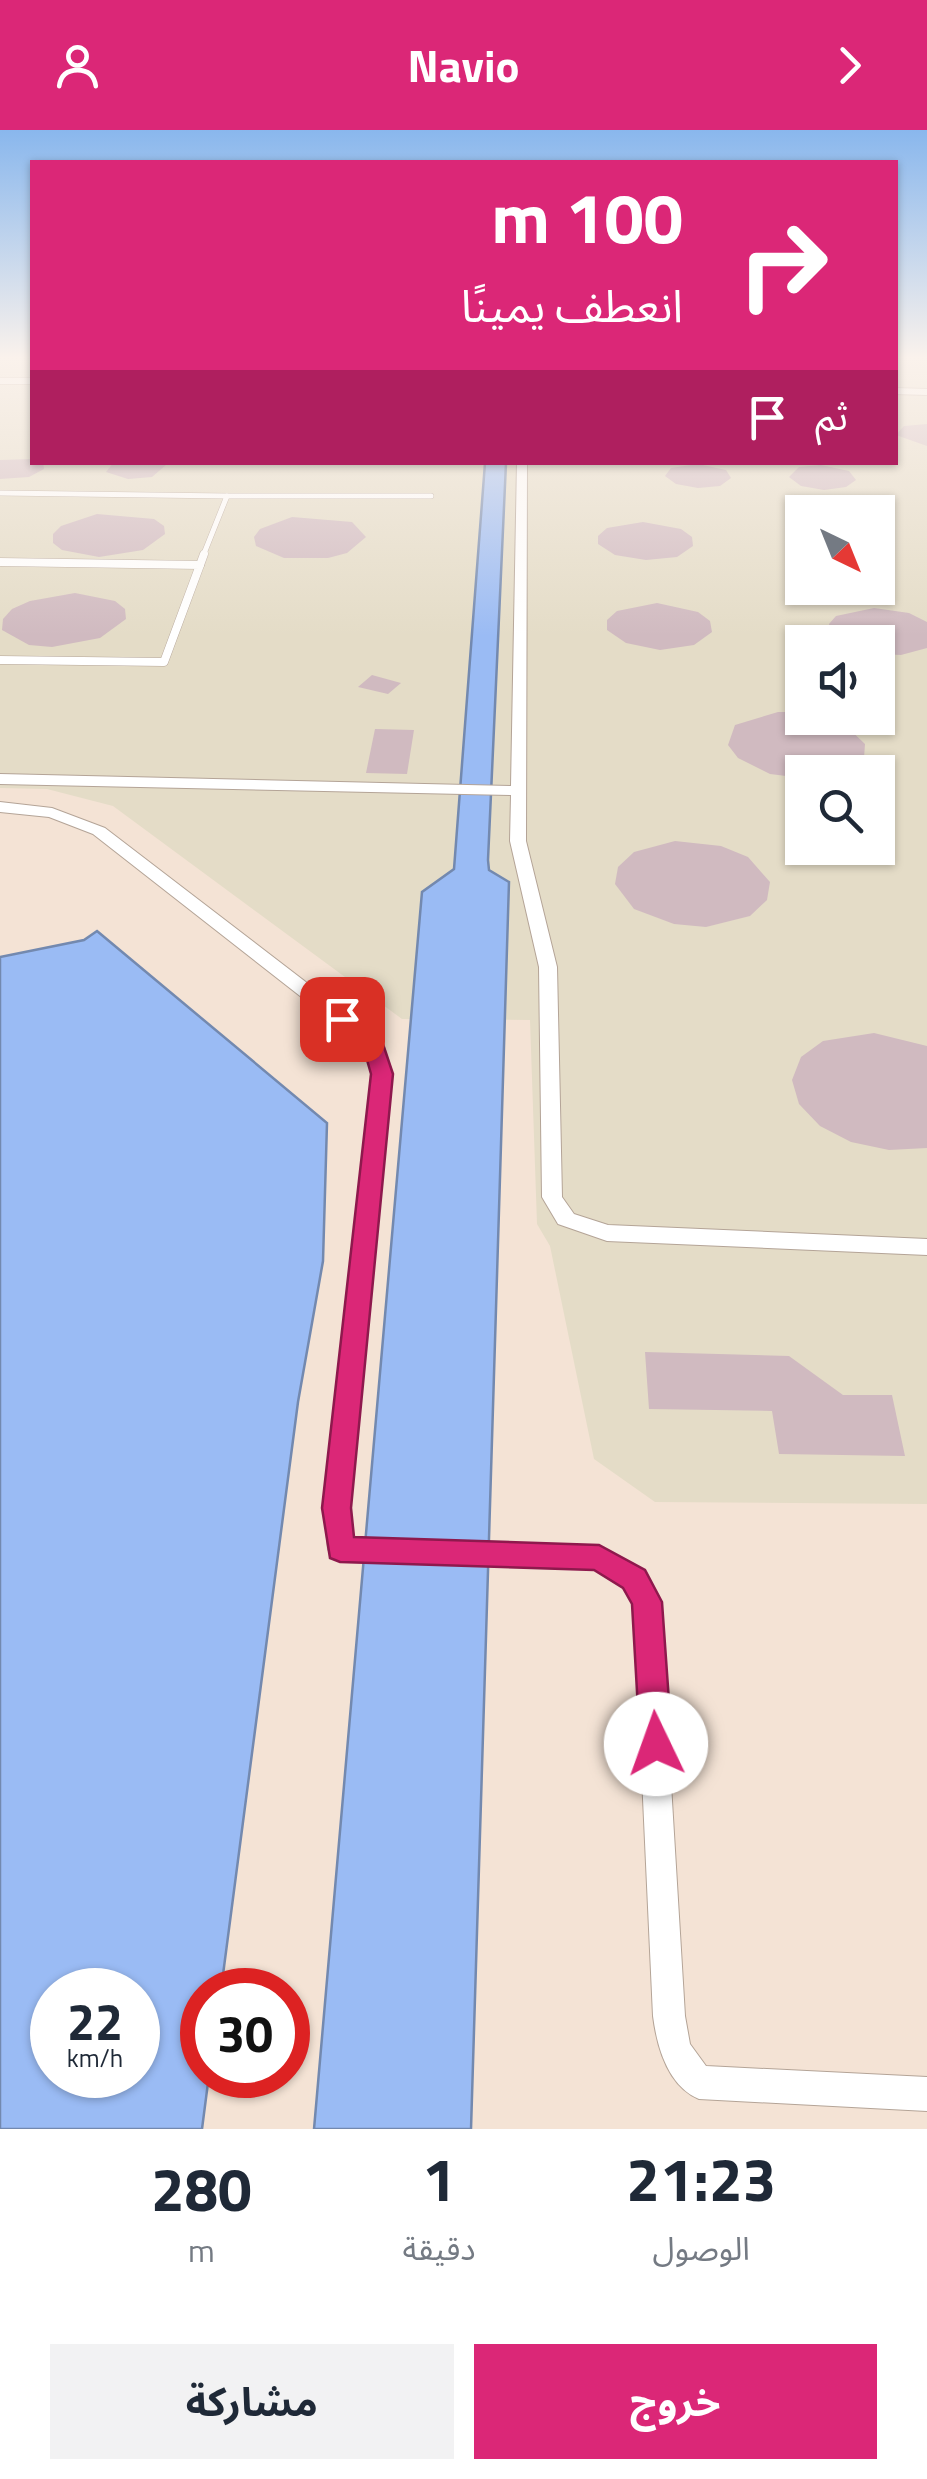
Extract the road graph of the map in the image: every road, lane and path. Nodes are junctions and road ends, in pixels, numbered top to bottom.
1 (522, 465) edge
2 (0, 493) edge
3 (227, 496) junction
4 (431, 496) dead end
5 (0, 562) edge
6 (200, 566) junction
7 (0, 660) edge
8 (0, 779) edge
9 (510, 790) junction
10 (0, 808) edge
11 (927, 1247) edge
12 (927, 2094) edge

1 - 9 street
2 - 3 lane
3 - 4 lane
3 - 6 lane
5 - 6 lane
6 - 7 lane
8 - 9 street
9 - 11 street
10 - 12 street

